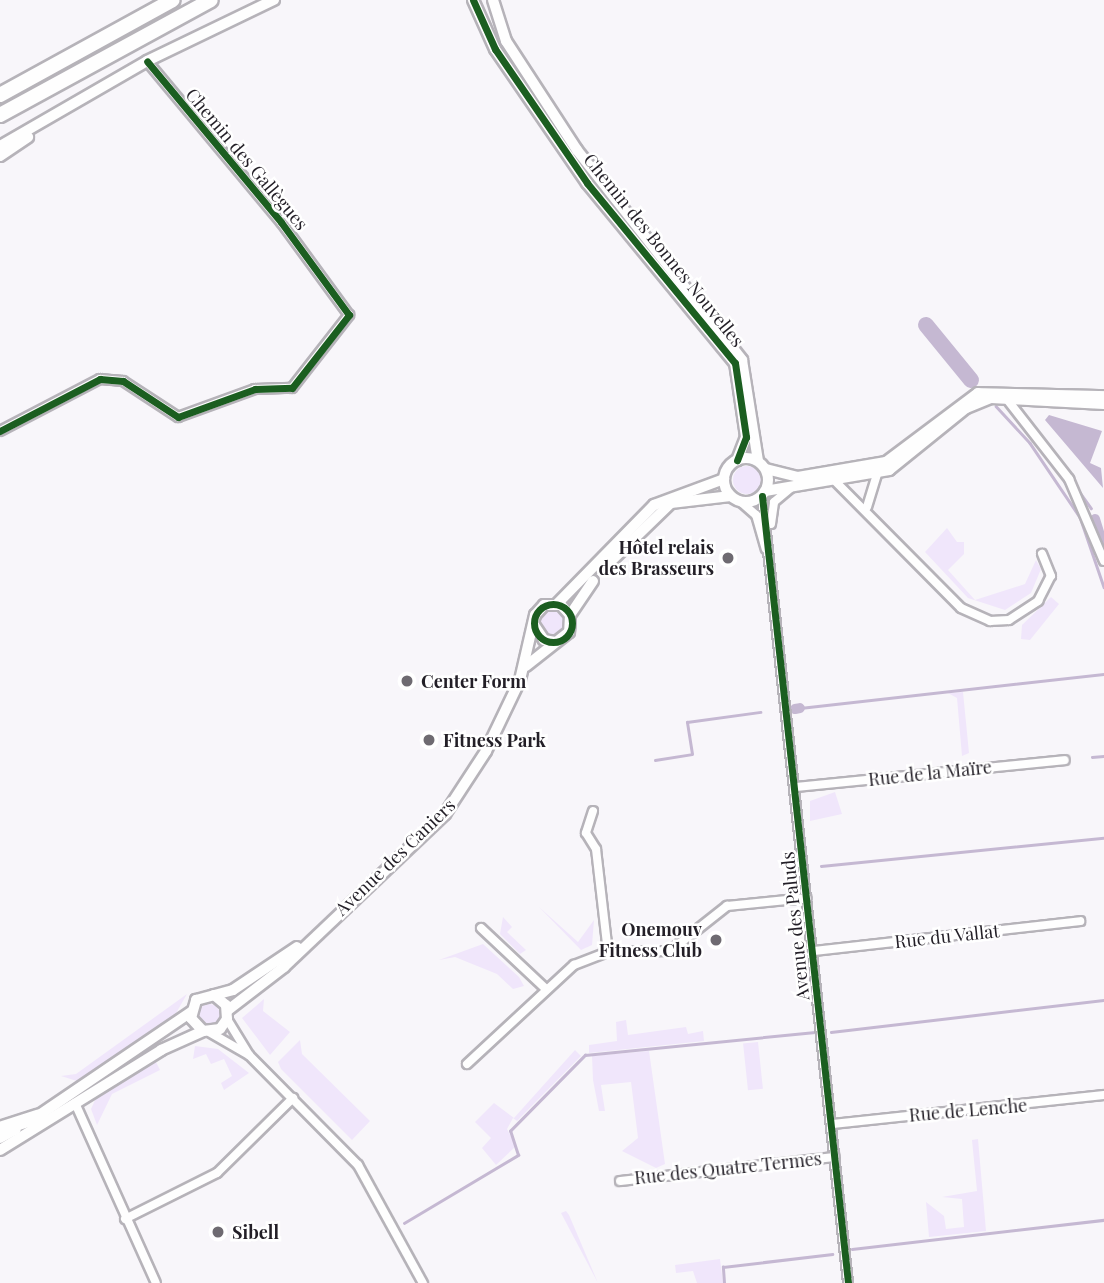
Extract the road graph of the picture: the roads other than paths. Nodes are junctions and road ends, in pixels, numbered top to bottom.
1 (173, 0) edge
2 (211, 0) edge
3 (274, 0) edge
4 (473, 0) edge
5 (493, 0) edge
6 (147, 61) junction
7 (0, 95) edge
8 (88, 96) junction
9 (0, 115) edge
10 (0, 146) edge
11 (0, 156) edge
12 (1104, 396) edge
13 (1006, 398) junction
14 (1104, 404) edge
15 (0, 430) edge
16 (737, 460) junction
17 (762, 465) junction
18 (877, 475) junction
19 (724, 479) junction
20 (836, 482) junction
21 (798, 484) junction
22 (764, 493) junction
23 (731, 496) junction
24 (741, 502) junction
25 (867, 507) junction
26 (1042, 554) dead end
27 (1104, 561) edge
28 (773, 565) junction
29 (557, 604) junction
30 (570, 615) junction
31 (534, 625) junction
32 (555, 642) junction
33 (526, 666) junction
34 (1065, 760) dead end
35 (795, 787) junction
36 (593, 811) dead end
37 (807, 898) junction
38 (1080, 921) dead end
39 (481, 928) dead end
40 (317, 932) junction
41 (814, 951) junction
42 (608, 952) junction
43 (545, 988) junction
44 (214, 995) junction
45 (191, 1012) junction
46 (228, 1014) junction
47 (206, 1032) junction
48 (249, 1055) junction
49 (467, 1064) dead end
50 (1104, 1095) edge
51 (293, 1098) junction
52 (75, 1102) junction
53 (38, 1116) junction
54 (832, 1124) junction
55 (0, 1129) edge
56 (0, 1138) edge
57 (0, 1150) edge
58 (835, 1157) junction
59 (620, 1181) dead end
60 (125, 1219) junction
61 (156, 1283) edge
62 (423, 1283) edge
63 (848, 1283) edge

1 - 7 highway
2 - 9 highway
3 - 6 main road
4 - 16 street, Chemin des Bonnes Nouvelles
5 - 17 street, Chemin des Bonnes Nouvelles
6 - 8 main road
6 - 15 street, Chemin des Gallègues
8 - 10 main road
8 - 11 main road
12 - 17 street
13 - 14 street
13 - 18 street
13 - 27 street
16 - 17 street
16 - 19 street
17 - 22 street
18 - 20 street
18 - 25 street
19 - 23 street
19 - 29 street
20 - 21 street
20 - 25 street
21 - 22 street
21 - 28 street, Avenue des Paluds
22 - 24 street
22 - 28 street, Avenue des Paluds
23 - 24 street
23 - 30 street
24 - 28 street, Avenue des Paluds
25 - 26 street
28 - 35 street, Avenue des Paluds
29 - 30 street
29 - 31 street
30 - 32 street
31 - 32 street
31 - 33 street, Avenue des Caniers
32 - 33 street, Avenue des Caniers
33 - 40 street, Avenue des Caniers
34 - 35 street, Rue de la Maïre
35 - 37 street, Avenue des Paluds
36 - 42 street
37 - 41 street, Avenue des Paluds
37 - 42 street
38 - 41 street, Rue du Vallat
39 - 43 street
40 - 44 street, Avenue des Caniers
40 - 46 street, Avenue des Caniers
41 - 54 street, Avenue des Paluds
42 - 43 street
43 - 49 street
44 - 45 street, Avenue des Caniers
44 - 46 street
45 - 47 street
45 - 53 street
46 - 47 street, Avenue des Caniers
46 - 48 street
47 - 48 street
47 - 52 street
48 - 51 street
50 - 54 street, Rue de Lenche
51 - 60 street
51 - 62 street
52 - 57 street
52 - 60 street
53 - 55 highway
53 - 56 street
54 - 58 street, Avenue des Paluds
58 - 59 street, Rue des Quatre Termes
58 - 63 street, Avenue des Paluds
60 - 61 street

